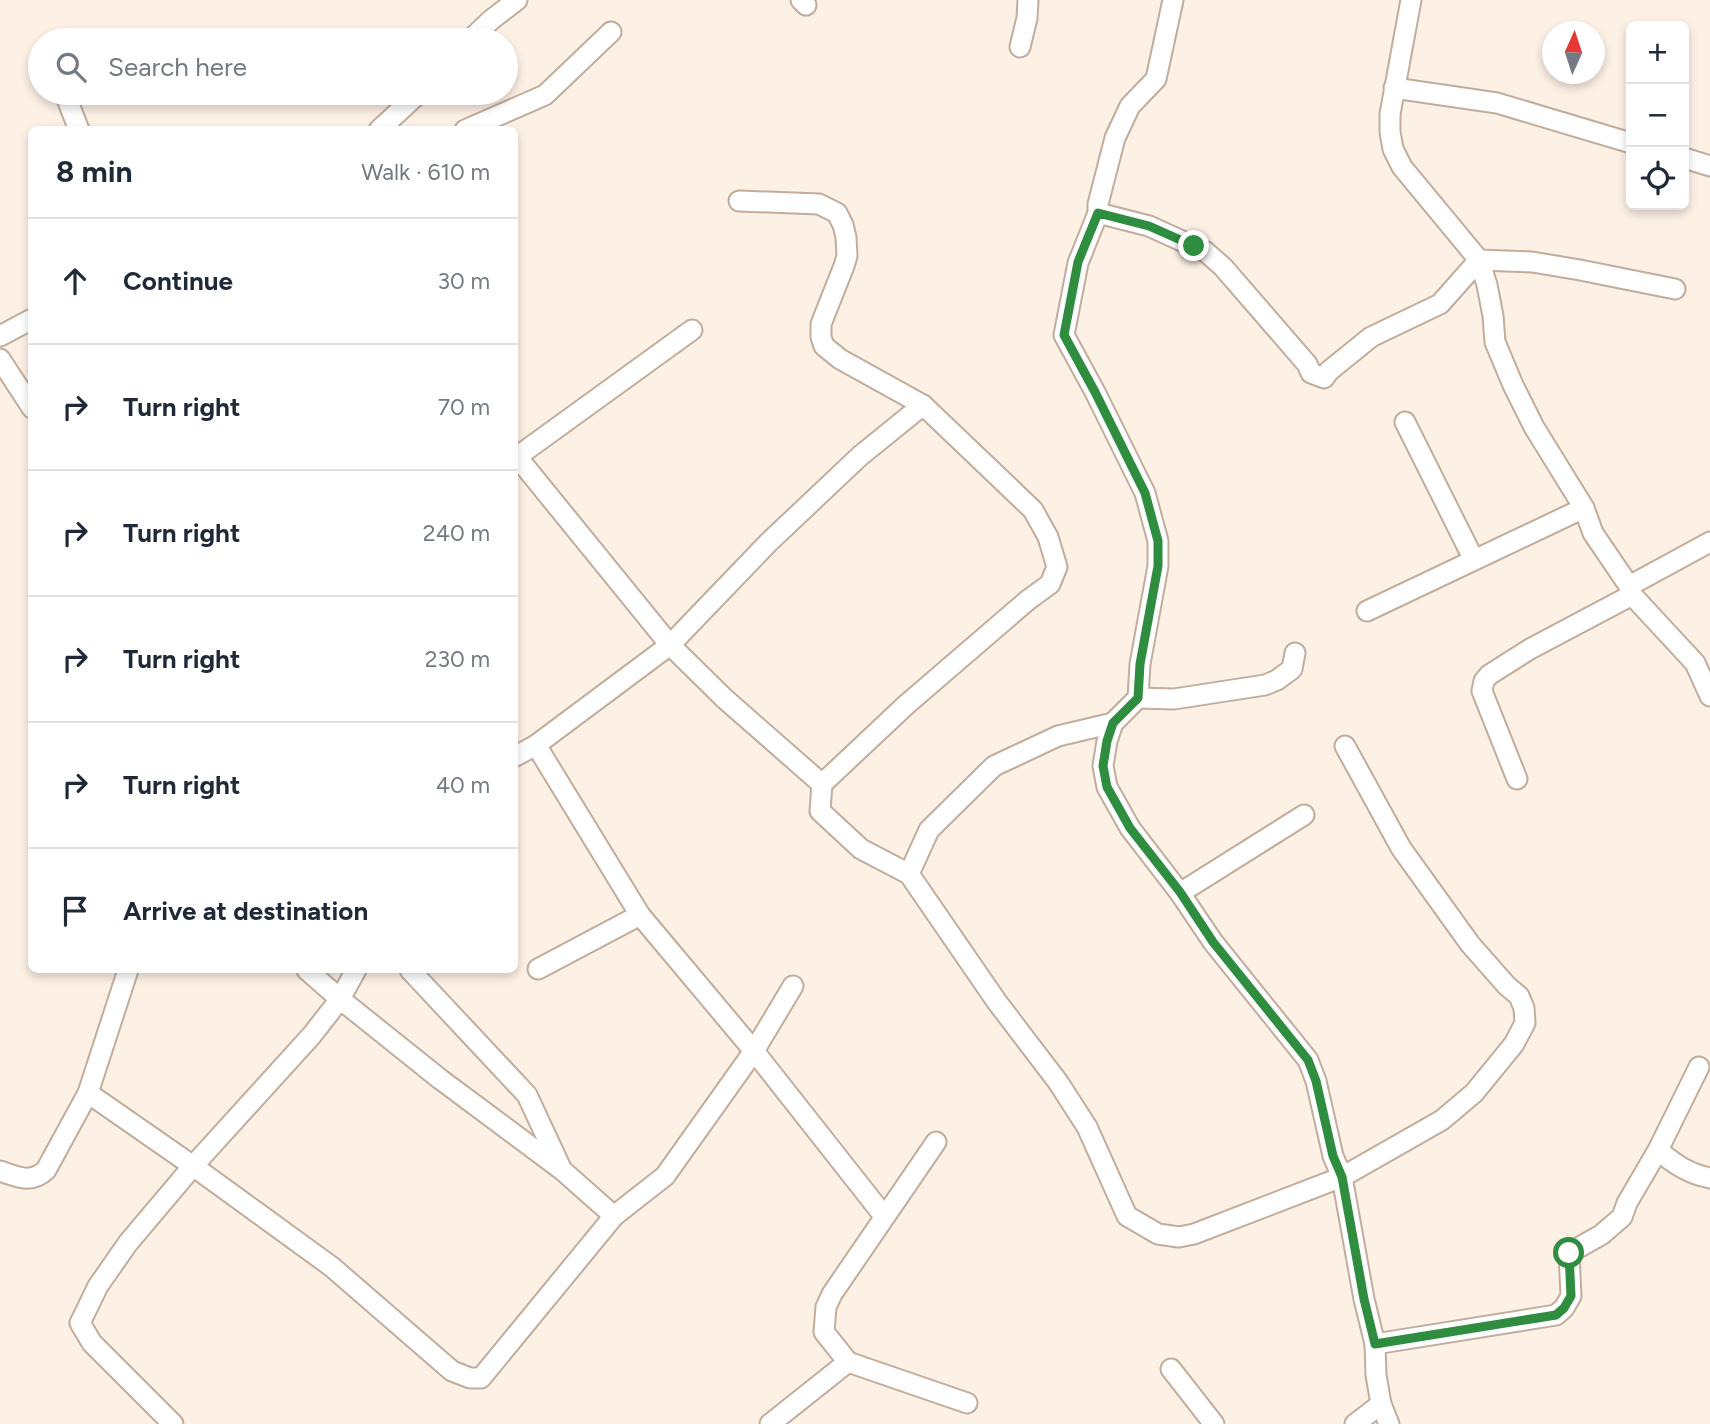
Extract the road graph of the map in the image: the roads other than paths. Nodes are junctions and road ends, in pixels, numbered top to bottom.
1 (517, 0) edge
2 (1028, 0) edge
3 (1173, 0) edge
4 (1411, 0) edge
5 (483, 28) edge
6 (611, 32) dead end
7 (1020, 47) dead end
8 (1394, 88) junction
9 (70, 105) edge
10 (406, 105) edge
11 (77, 126) edge
12 (383, 126) edge
13 (474, 126) edge
14 (1626, 142) edge
15 (1689, 160) edge
16 (1710, 166) edge
17 (739, 201) dead end
18 (1098, 213) junction
19 (1479, 260) junction
20 (1675, 289) dead end
21 (28, 320) edge
22 (692, 330) dead end
23 (0, 336) edge
24 (0, 359) edge
25 (28, 402) edge
26 (923, 404) junction
27 (1405, 422) dead end
28 (518, 453) edge
29 (518, 456) edge
30 (1584, 508) junction
31 (1710, 542) edge
32 (1474, 559) junction
33 (1630, 590) junction
34 (1367, 611) dead end
35 (670, 645) junction
36 (1295, 653) dead end
37 (1710, 696) edge
38 (1138, 698) junction
39 (1113, 723) junction
40 (536, 746) junction
41 (1345, 746) dead end
42 (518, 755) edge
43 (1517, 779) dead end
44 (822, 784) junction
45 (1304, 815) dead end
46 (909, 874) junction
47 (1180, 892) junction
48 (640, 915) junction
49 (538, 969) dead end
50 (127, 973) edge
51 (310, 973) edge
52 (354, 973) edge
53 (413, 973) edge
54 (793, 986) dead end
55 (340, 999) junction
56 (754, 1051) junction
57 (1699, 1067) dead end
58 (88, 1093) junction
59 (936, 1142) dead end
60 (1658, 1150) junction
61 (192, 1166) junction
62 (562, 1170) junction
63 (0, 1171) edge
64 (1342, 1177) junction
65 (1710, 1178) edge
66 (614, 1216) junction
67 (884, 1216) junction
68 (1375, 1344) junction
69 (848, 1362) junction
70 (1171, 1369) dead end
71 (967, 1404) dead end
72 (1381, 1404) junction
73 (173, 1424) edge
74 (770, 1424) edge
75 (1214, 1424) edge
76 (1355, 1424) edge
77 (1389, 1424) edge

1 - 5 street
2 - 7 street
3 - 18 street
4 - 8 street
6 - 13 street
8 - 14 street
8 - 19 street
9 - 11 street
10 - 12 street
15 - 16 street
17 - 26 street
18 - 19 street
18 - 38 street
19 - 20 street
19 - 30 street
21 - 23 street
22 - 28 street
24 - 25 street
26 - 35 street
26 - 44 street
27 - 32 street
29 - 35 street
30 - 32 street
30 - 33 street
31 - 33 street
32 - 34 street
33 - 37 street
33 - 43 street
35 - 40 street
35 - 44 street
36 - 38 street
38 - 39 street
39 - 46 street
39 - 47 street
40 - 42 street
40 - 48 street
41 - 64 street
44 - 46 street
45 - 47 street
46 - 64 street
47 - 64 street
48 - 49 street
48 - 56 street
50 - 58 street
51 - 55 street
52 - 55 street
53 - 62 street
54 - 56 street
55 - 61 street
55 - 62 street
56 - 66 street
56 - 67 street
57 - 60 street
58 - 61 street
58 - 63 street
59 - 67 street
60 - 65 street
60 - 68 street
61 - 66 street
61 - 73 street
62 - 66 street
64 - 68 street
67 - 69 street
68 - 72 street
69 - 71 street
69 - 74 street
70 - 75 street
72 - 76 street
72 - 77 street

